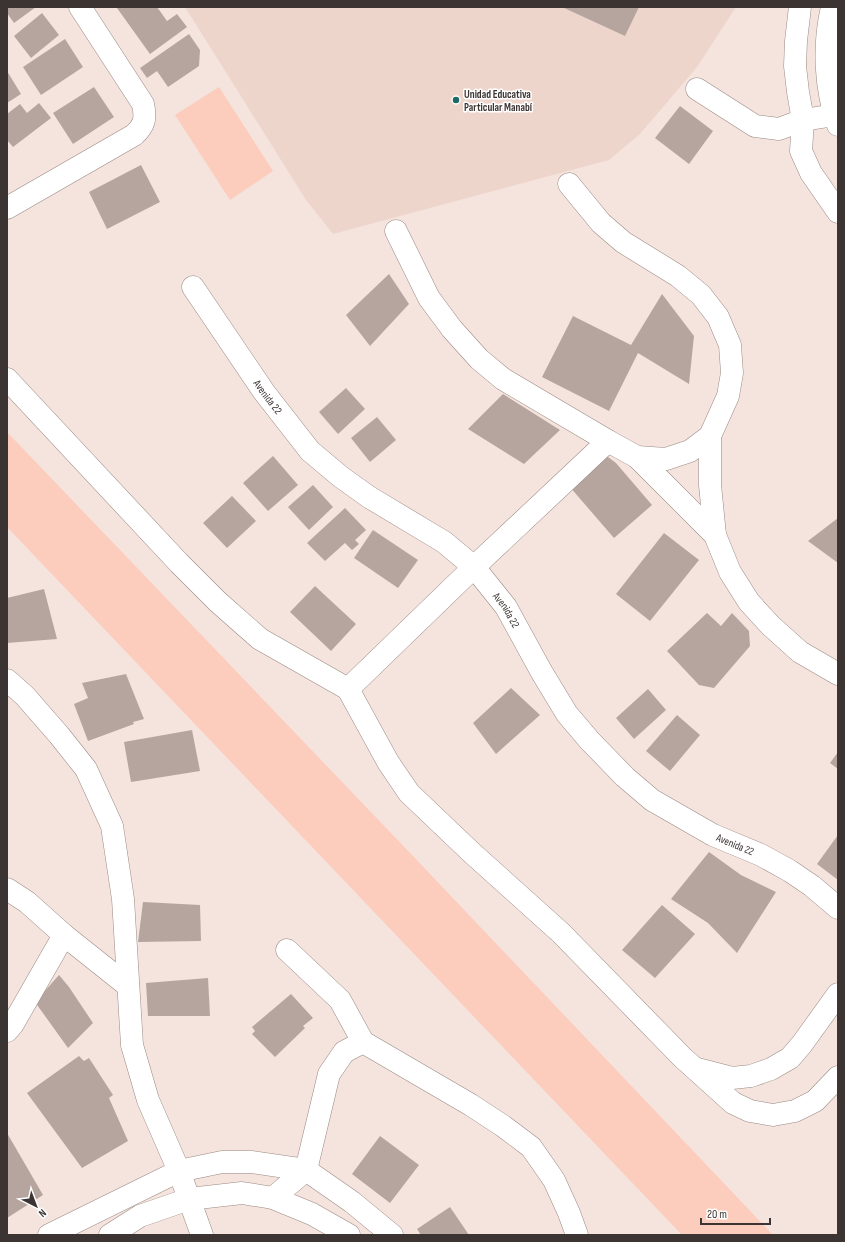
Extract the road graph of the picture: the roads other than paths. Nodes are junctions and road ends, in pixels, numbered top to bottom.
1 (80, 7) edge
2 (800, 7) edge
3 (832, 7) edge
4 (698, 89) dead end
5 (803, 120) junction
6 (836, 120) edge
7 (569, 184) dead end
8 (9, 203) edge
9 (838, 212) edge
10 (396, 231) dead end
11 (193, 287) dead end
12 (7, 379) edge
13 (710, 436) junction
14 (608, 441) junction
15 (637, 457) junction
16 (715, 535) junction
17 (474, 567) junction
18 (838, 674) edge
19 (7, 680) edge
20 (348, 689) junction
21 (7, 889) edge
22 (838, 908) edge
23 (64, 935) junction
24 (287, 950) dead end
25 (128, 986) junction
26 (838, 994) edge
27 (7, 1031) edge
28 (364, 1042) junction
29 (695, 1069) junction
30 (838, 1077) edge
31 (306, 1170) junction
32 (179, 1171) junction
33 (273, 1198) junction
34 (189, 1199) junction
35 (51, 1235) edge
36 (110, 1235) edge
37 (202, 1235) edge
38 (349, 1235) edge
39 (392, 1235) edge
40 (577, 1235) edge

1 - 8 street
2 - 5 street
3 - 6 street
4 - 5 street
5 - 6 street
5 - 9 street
7 - 13 street
10 - 14 street
11 - 17 street, Avenida 22
12 - 20 street
13 - 15 street
13 - 16 street
14 - 15 street
14 - 17 street
15 - 16 street
16 - 18 street
17 - 20 street
17 - 22 street, Avenida 22
19 - 25 street
20 - 29 street
21 - 23 street
23 - 25 street
23 - 27 street
24 - 28 street
25 - 32 street
26 - 29 street
28 - 31 street
28 - 40 street
29 - 30 street
31 - 32 street
31 - 33 street
31 - 39 street
32 - 34 street
32 - 35 street
33 - 34 street
33 - 38 street
34 - 36 street
34 - 37 street

